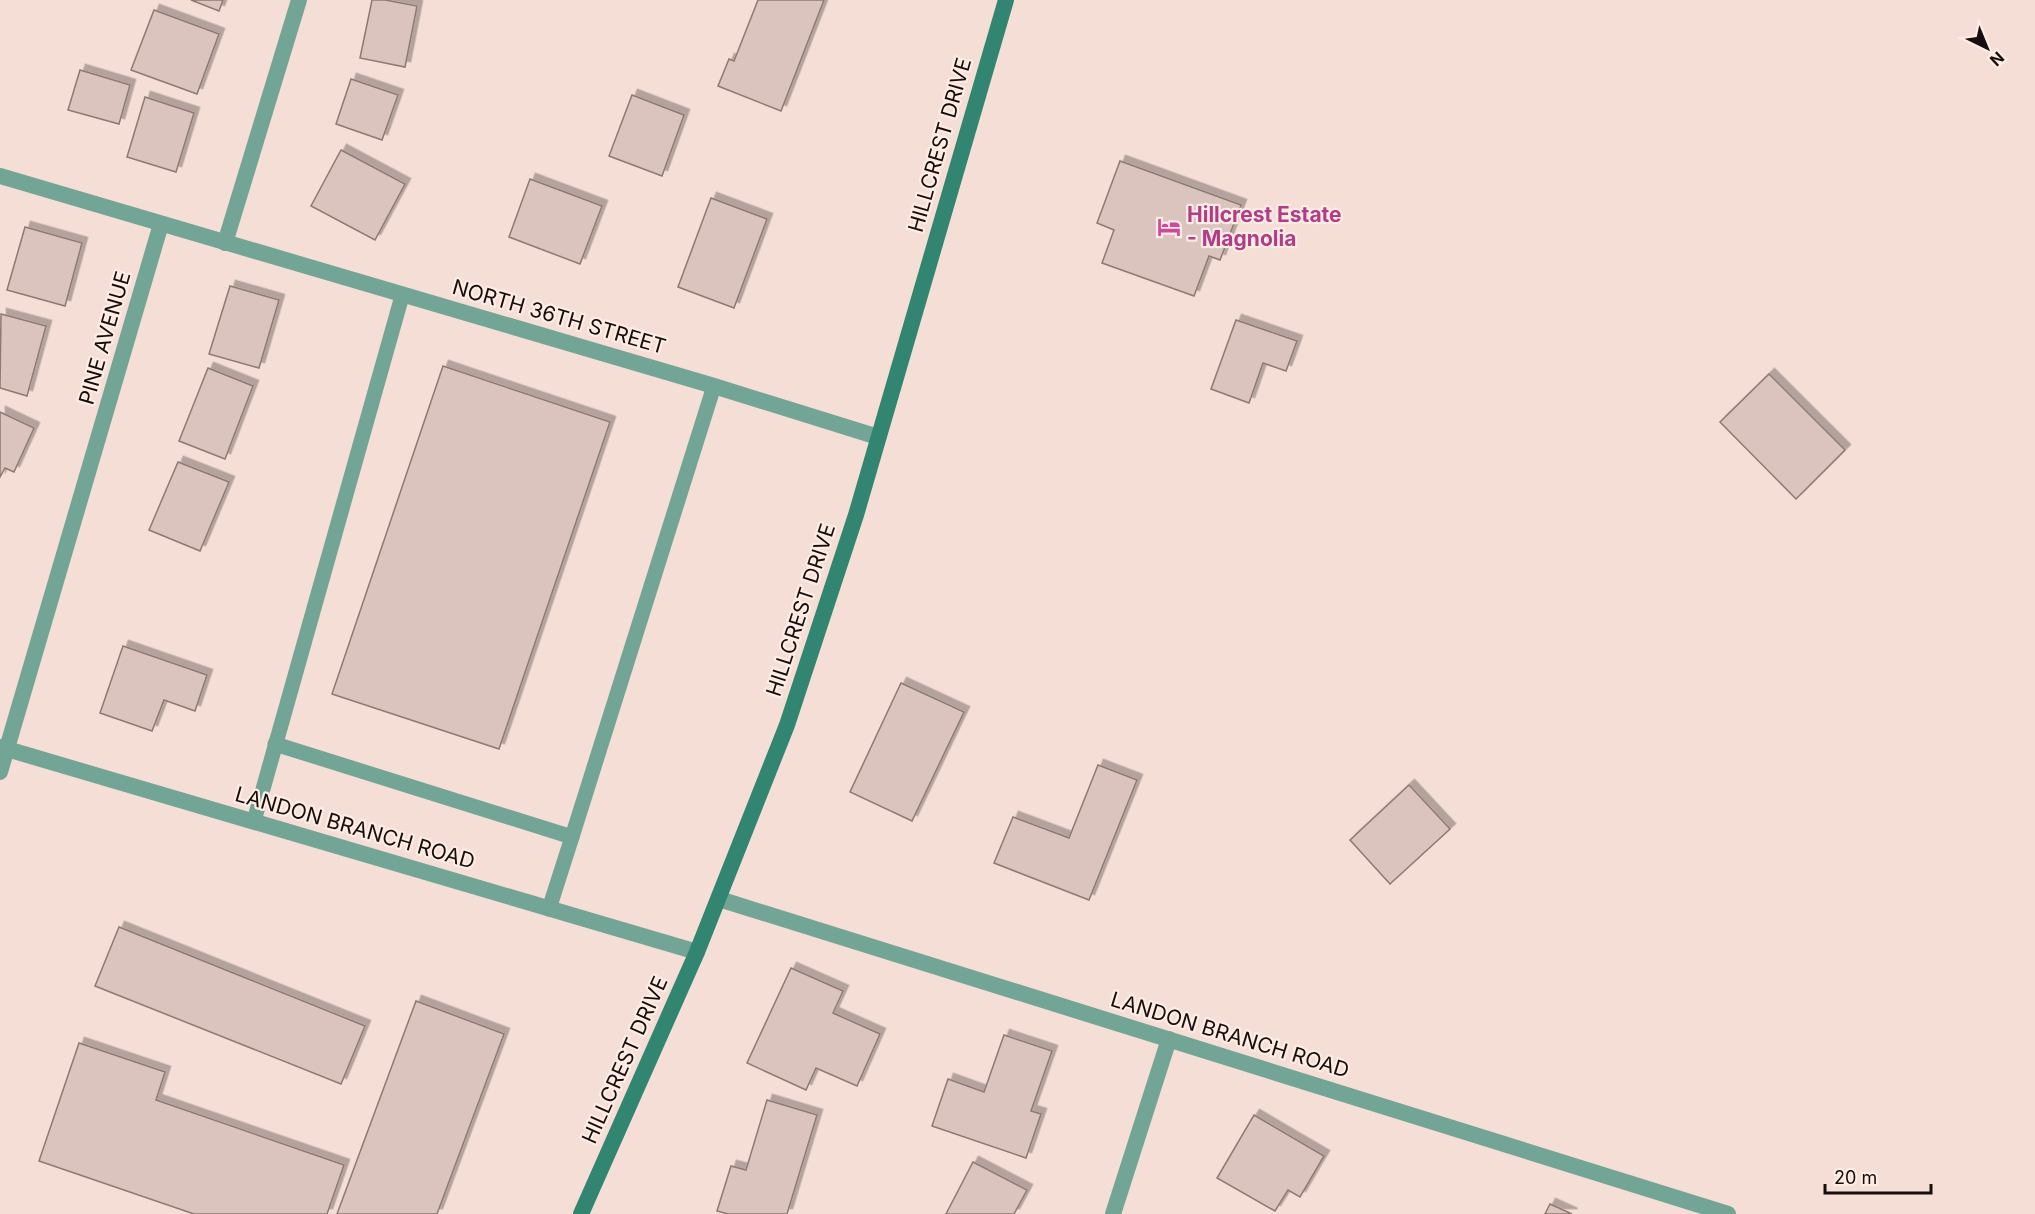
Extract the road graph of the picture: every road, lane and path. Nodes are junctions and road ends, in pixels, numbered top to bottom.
1 (298, 0) edge
2 (1006, 0) edge
3 (0, 176) edge
4 (162, 224) junction
5 (225, 243) junction
6 (402, 296) junction
7 (714, 386) junction
8 (878, 437) junction
9 (275, 744) junction
10 (3, 748) edge
11 (0, 772) edge
12 (254, 821) junction
13 (572, 837) junction
14 (719, 898) junction
15 (549, 909) junction
16 (697, 952) junction
17 (1169, 1039) junction
18 (1719, 1213) edge
19 (581, 1214) edge
20 (1113, 1214) edge

1 - 5 street
2 - 8 main road, HILLCREST DRIVE
3 - 4 street
4 - 5 street
4 - 10 street, PINE AVENUE
5 - 6 street, NORTH 36TH STREET
6 - 7 street, NORTH 36TH STREET
6 - 9 lane
7 - 8 street, NORTH 36TH STREET
7 - 13 lane
8 - 14 main road, HILLCREST DRIVE
9 - 12 lane
9 - 13 lane
10 - 11 street, PINE AVENUE
10 - 12 street, LANDON BRANCH ROAD
12 - 15 street, LANDON BRANCH ROAD
13 - 15 lane
14 - 16 main road, HILLCREST DRIVE
14 - 17 street, LANDON BRANCH ROAD
15 - 16 street, LANDON BRANCH ROAD
16 - 19 main road, HILLCREST DRIVE
17 - 18 street, LANDON BRANCH ROAD
17 - 20 street

